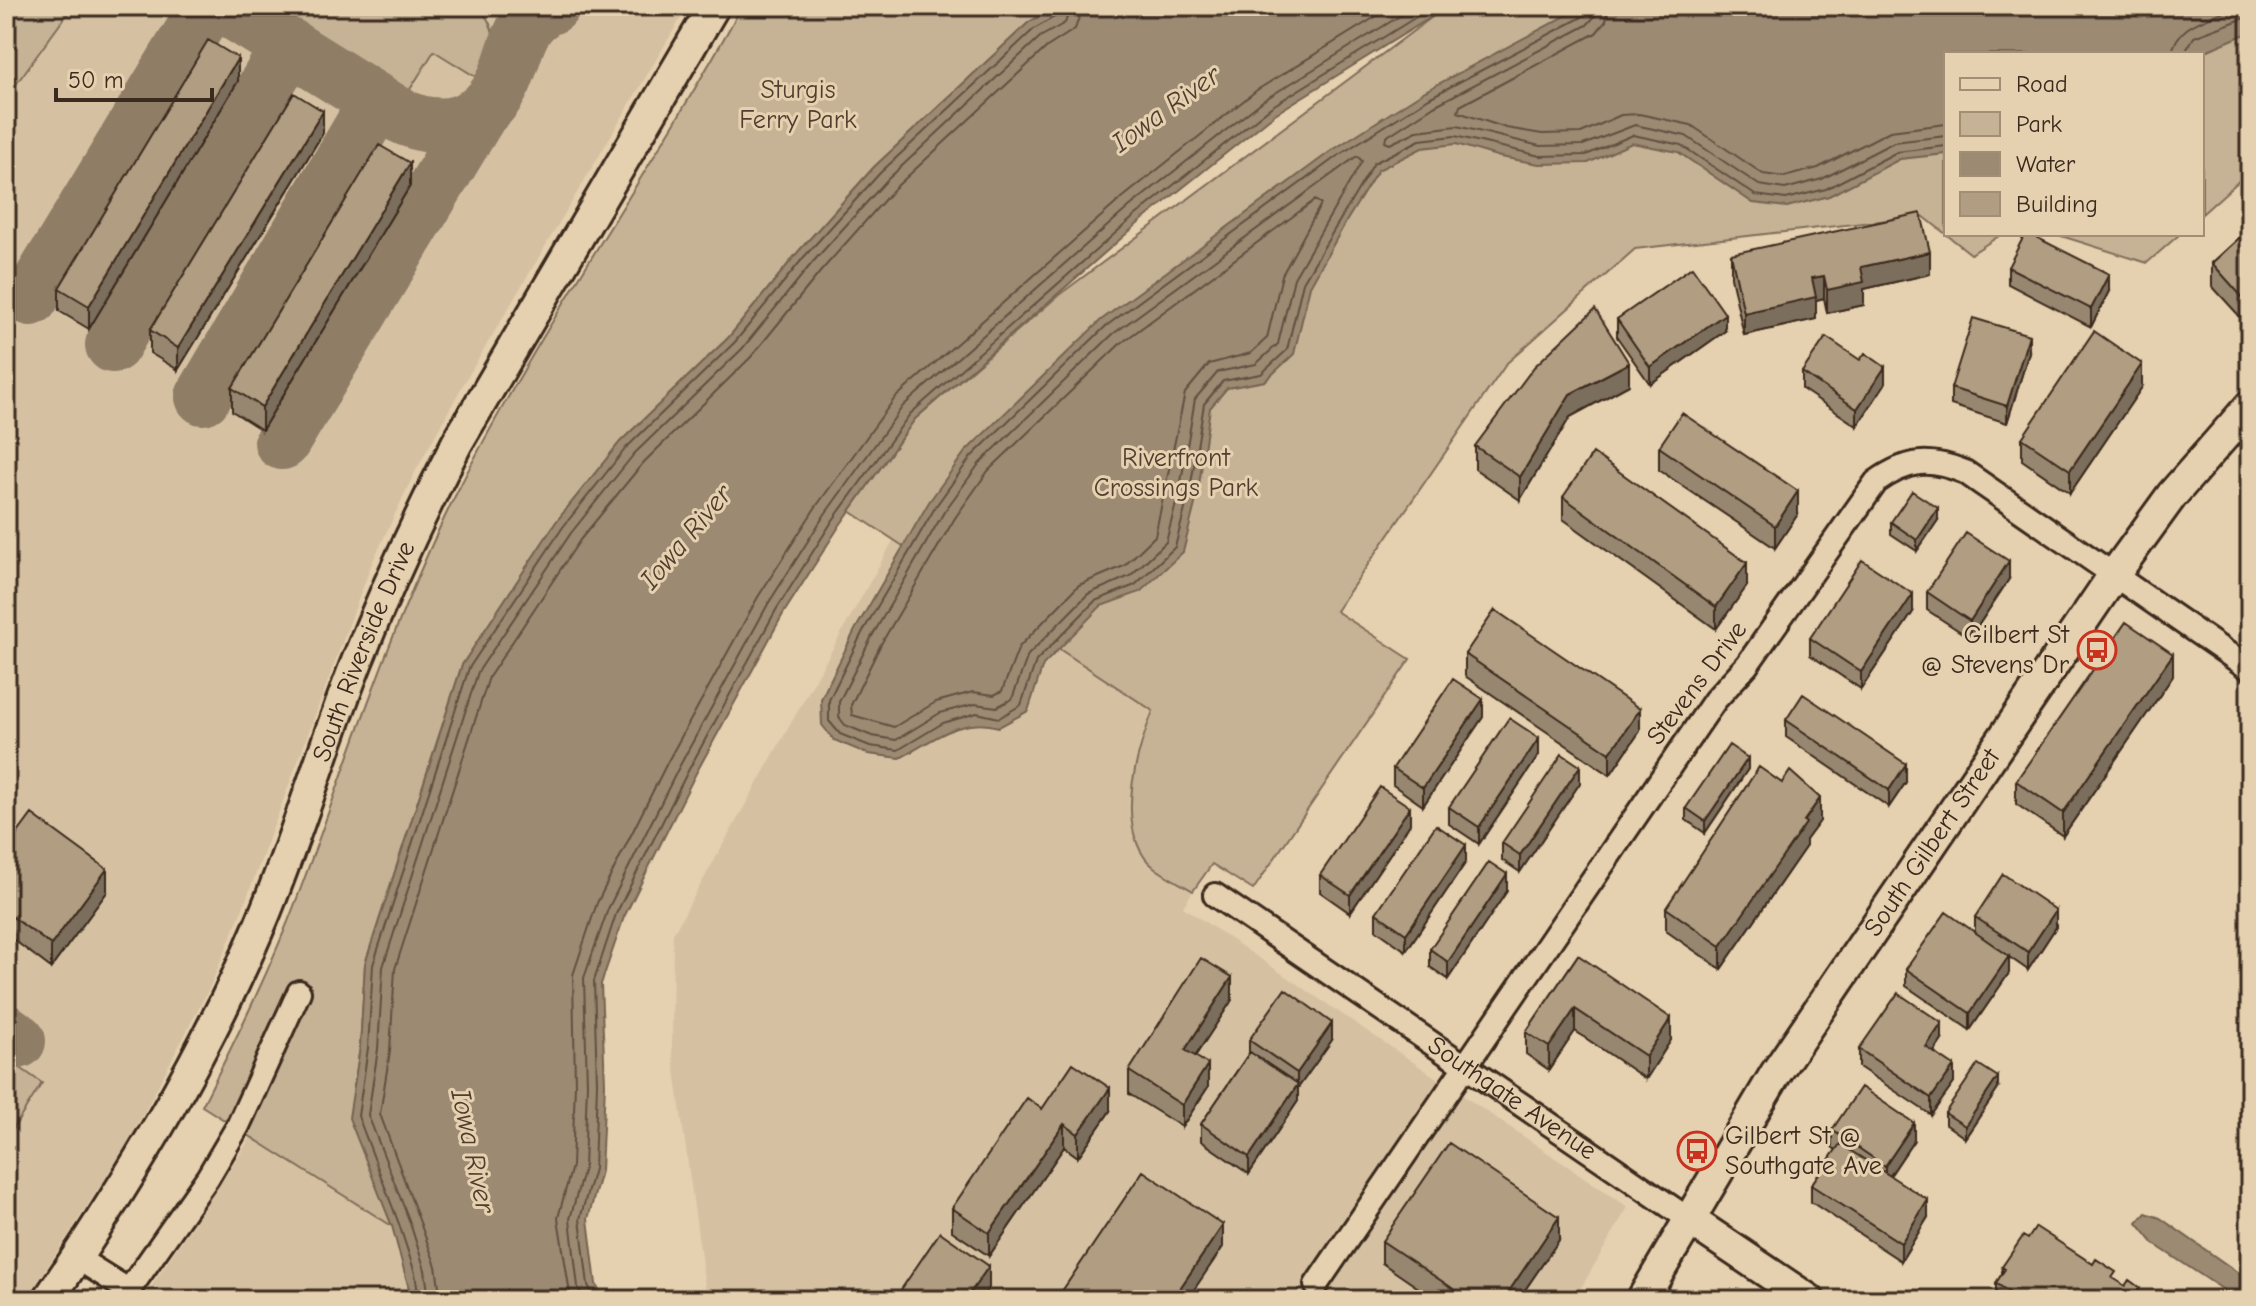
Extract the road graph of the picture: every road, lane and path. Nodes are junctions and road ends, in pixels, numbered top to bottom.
1 (714, 6) edge
2 (2250, 406) edge
3 (2114, 575) junction
4 (2250, 669) edge
5 (1215, 895) dead end
6 (299, 992) dead end
7 (1464, 1064) junction
8 (1687, 1218) junction
9 (77, 1258) junction
10 (1316, 1285) dead end
11 (125, 1295) edge
12 (48, 1300) edge
13 (1642, 1300) edge
14 (1809, 1300) edge

1 - 9 main road, South Riverside Drive
2 - 3 main road, South Gilbert Street
3 - 4 street, Stevens Drive
3 - 7 street, Stevens Drive
3 - 8 main road, South Gilbert Street
5 - 7 street, Southgate Avenue
6 - 11 street
7 - 8 street, Southgate Avenue
7 - 10 street, Stevens Drive
8 - 13 main road, South Gilbert Street
8 - 14 main road, Southgate Avenue
9 - 11 street
9 - 12 main road, South Riverside Drive

